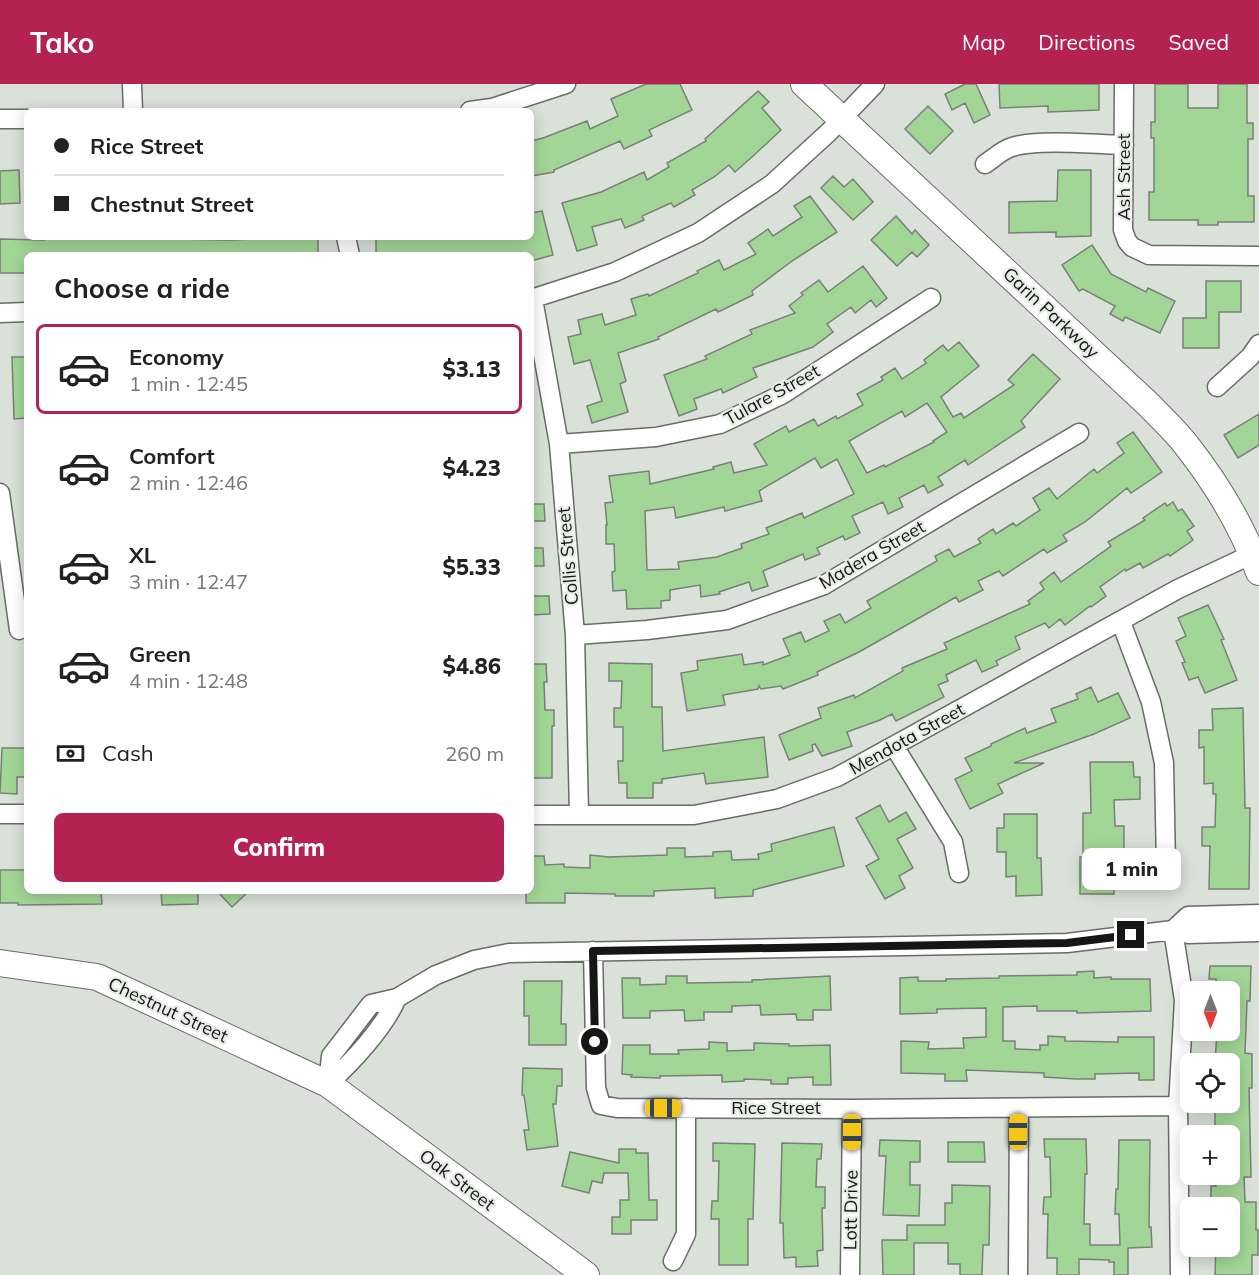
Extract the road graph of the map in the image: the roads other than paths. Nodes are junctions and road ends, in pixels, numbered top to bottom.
1 (132, 84) edge
2 (566, 84) edge
3 (804, 84) edge
4 (875, 84) edge
5 (1124, 84) edge
6 (133, 108) edge
7 (492, 108) edge
8 (841, 118) junction
9 (0, 119) edge
10 (24, 119) edge
11 (1124, 145) junction
12 (985, 164) dead end
13 (1259, 256) edge
14 (534, 298) edge
15 (931, 298) dead end
16 (534, 310) edge
17 (24, 312) edge
18 (0, 313) edge
19 (1259, 344) edge
20 (1217, 387) dead end
21 (1079, 433) dead end
22 (559, 444) junction
23 (0, 494) edge
24 (1257, 559) edge
25 (1121, 622) junction
26 (19, 630) dead end
27 (575, 635) junction
28 (894, 746) junction
29 (0, 814) edge
30 (24, 814) edge
31 (534, 815) edge
32 (579, 815) junction
33 (1166, 867) dead end
34 (959, 873) dead end
35 (1259, 914) edge
36 (1173, 930) junction
37 (1259, 932) edge
38 (593, 951) junction
39 (0, 963) edge
40 (328, 1084) junction
41 (1178, 1106) junction
42 (686, 1108) junction
43 (1018, 1108) junction
44 (852, 1109) junction
45 (673, 1261) dead end
46 (586, 1275) edge
47 (850, 1275) edge
48 (1018, 1275) edge
49 (1180, 1275) edge

1 - 6 street
2 - 7 street
3 - 8 street, Garin Parkway
4 - 8 street
5 - 11 street, Ash Street
8 - 14 street
8 - 24 street, Garin Parkway
9 - 10 street
11 - 12 street
11 - 13 street, Ash Street
15 - 22 street, Tulare Street
16 - 22 street, Collis Street
17 - 18 street
19 - 20 street
21 - 27 street, Madera Street
22 - 27 street, Collis Street
23 - 26 street
24 - 25 street, Mendota Street
25 - 28 street, Mendota Street
25 - 33 street
27 - 32 street, Collis Street
28 - 32 street, Mendota Street
28 - 34 street
29 - 30 street
31 - 32 street, Mendota Street
35 - 36 street
36 - 37 street
36 - 38 street
36 - 41 street
38 - 40 street
38 - 42 street, Rice Street
39 - 40 street, Chestnut Street
40 - 46 street, Oak Street
41 - 43 street, Rice Street
41 - 49 street
42 - 44 street, Rice Street
42 - 45 street
43 - 44 street, Rice Street
43 - 48 street
44 - 47 street, Lott Drive

